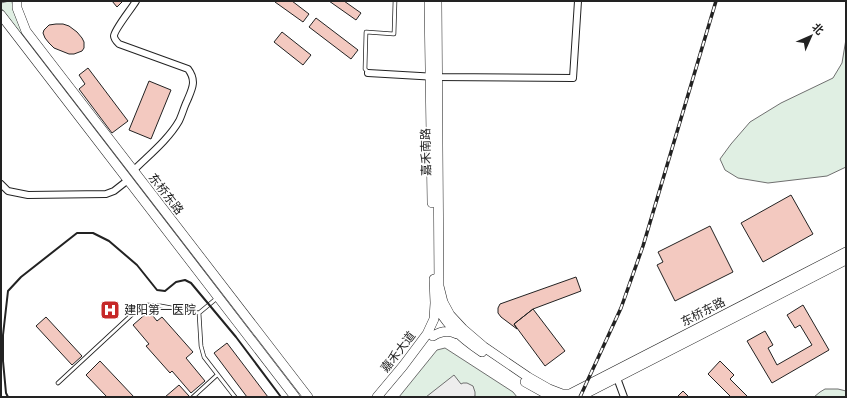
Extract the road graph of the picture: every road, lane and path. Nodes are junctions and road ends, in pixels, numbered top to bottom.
1 (17, 1) edge
2 (136, 1) edge
3 (395, 1) edge
4 (429, 1) edge
5 (437, 1) edge
6 (578, 1) edge
7 (1, 15) edge
8 (368, 73) joint
9 (434, 76) junction
10 (133, 171) junction
11 (128, 180) junction
12 (1, 184) edge
13 (846, 252) edge
14 (846, 260) edge
15 (437, 288) junction
16 (218, 297) junction
17 (439, 302) junction
18 (199, 313) junction
19 (437, 323) junction
20 (450, 326) junction
21 (461, 333) junction
22 (430, 334) junction
23 (217, 375) junction
24 (617, 378) junction
25 (58, 383) dead end
26 (532, 383) junction
27 (541, 396) edge
28 (571, 396) edge
29 (193, 397) edge
30 (235, 397) edge
31 (295, 397) edge
32 (308, 397) edge
33 (377, 397) edge
34 (384, 397) edge
35 (552, 397) edge
36 (624, 397) edge

1 - 10 main road, 东桥东路
2 - 10 street
3 - 8 lane
4 - 9 main road, 嘉禾南路
5 - 9 main road, 嘉禾南路
6 - 9 street
7 - 11 main road, 东桥东路
8 - 9 street
9 - 15 main road, 嘉禾南路
10 - 32 main road, 东桥东路
11 - 12 street
11 - 16 main road, 东桥东路
13 - 28 main road, 东桥东路
14 - 24 main road, 东桥东路
15 - 17 main road, 嘉禾南路
15 - 19 main road
16 - 18 lane
16 - 31 main road, 东桥东路
17 - 19 main road
17 - 20 main road
17 - 21 main road
18 - 23 lane
18 - 25 lane
19 - 20 main road
19 - 22 main road, 嘉禾大道
20 - 21 main road
21 - 22 main road
21 - 26 main road
22 - 33 main road, 嘉禾大道
22 - 34 main road, 嘉禾大道
23 - 29 lane
23 - 30 lane
24 - 28 main road, 东桥东路
24 - 36 street
26 - 27 main road
26 - 28 main road
27 - 35 main road

